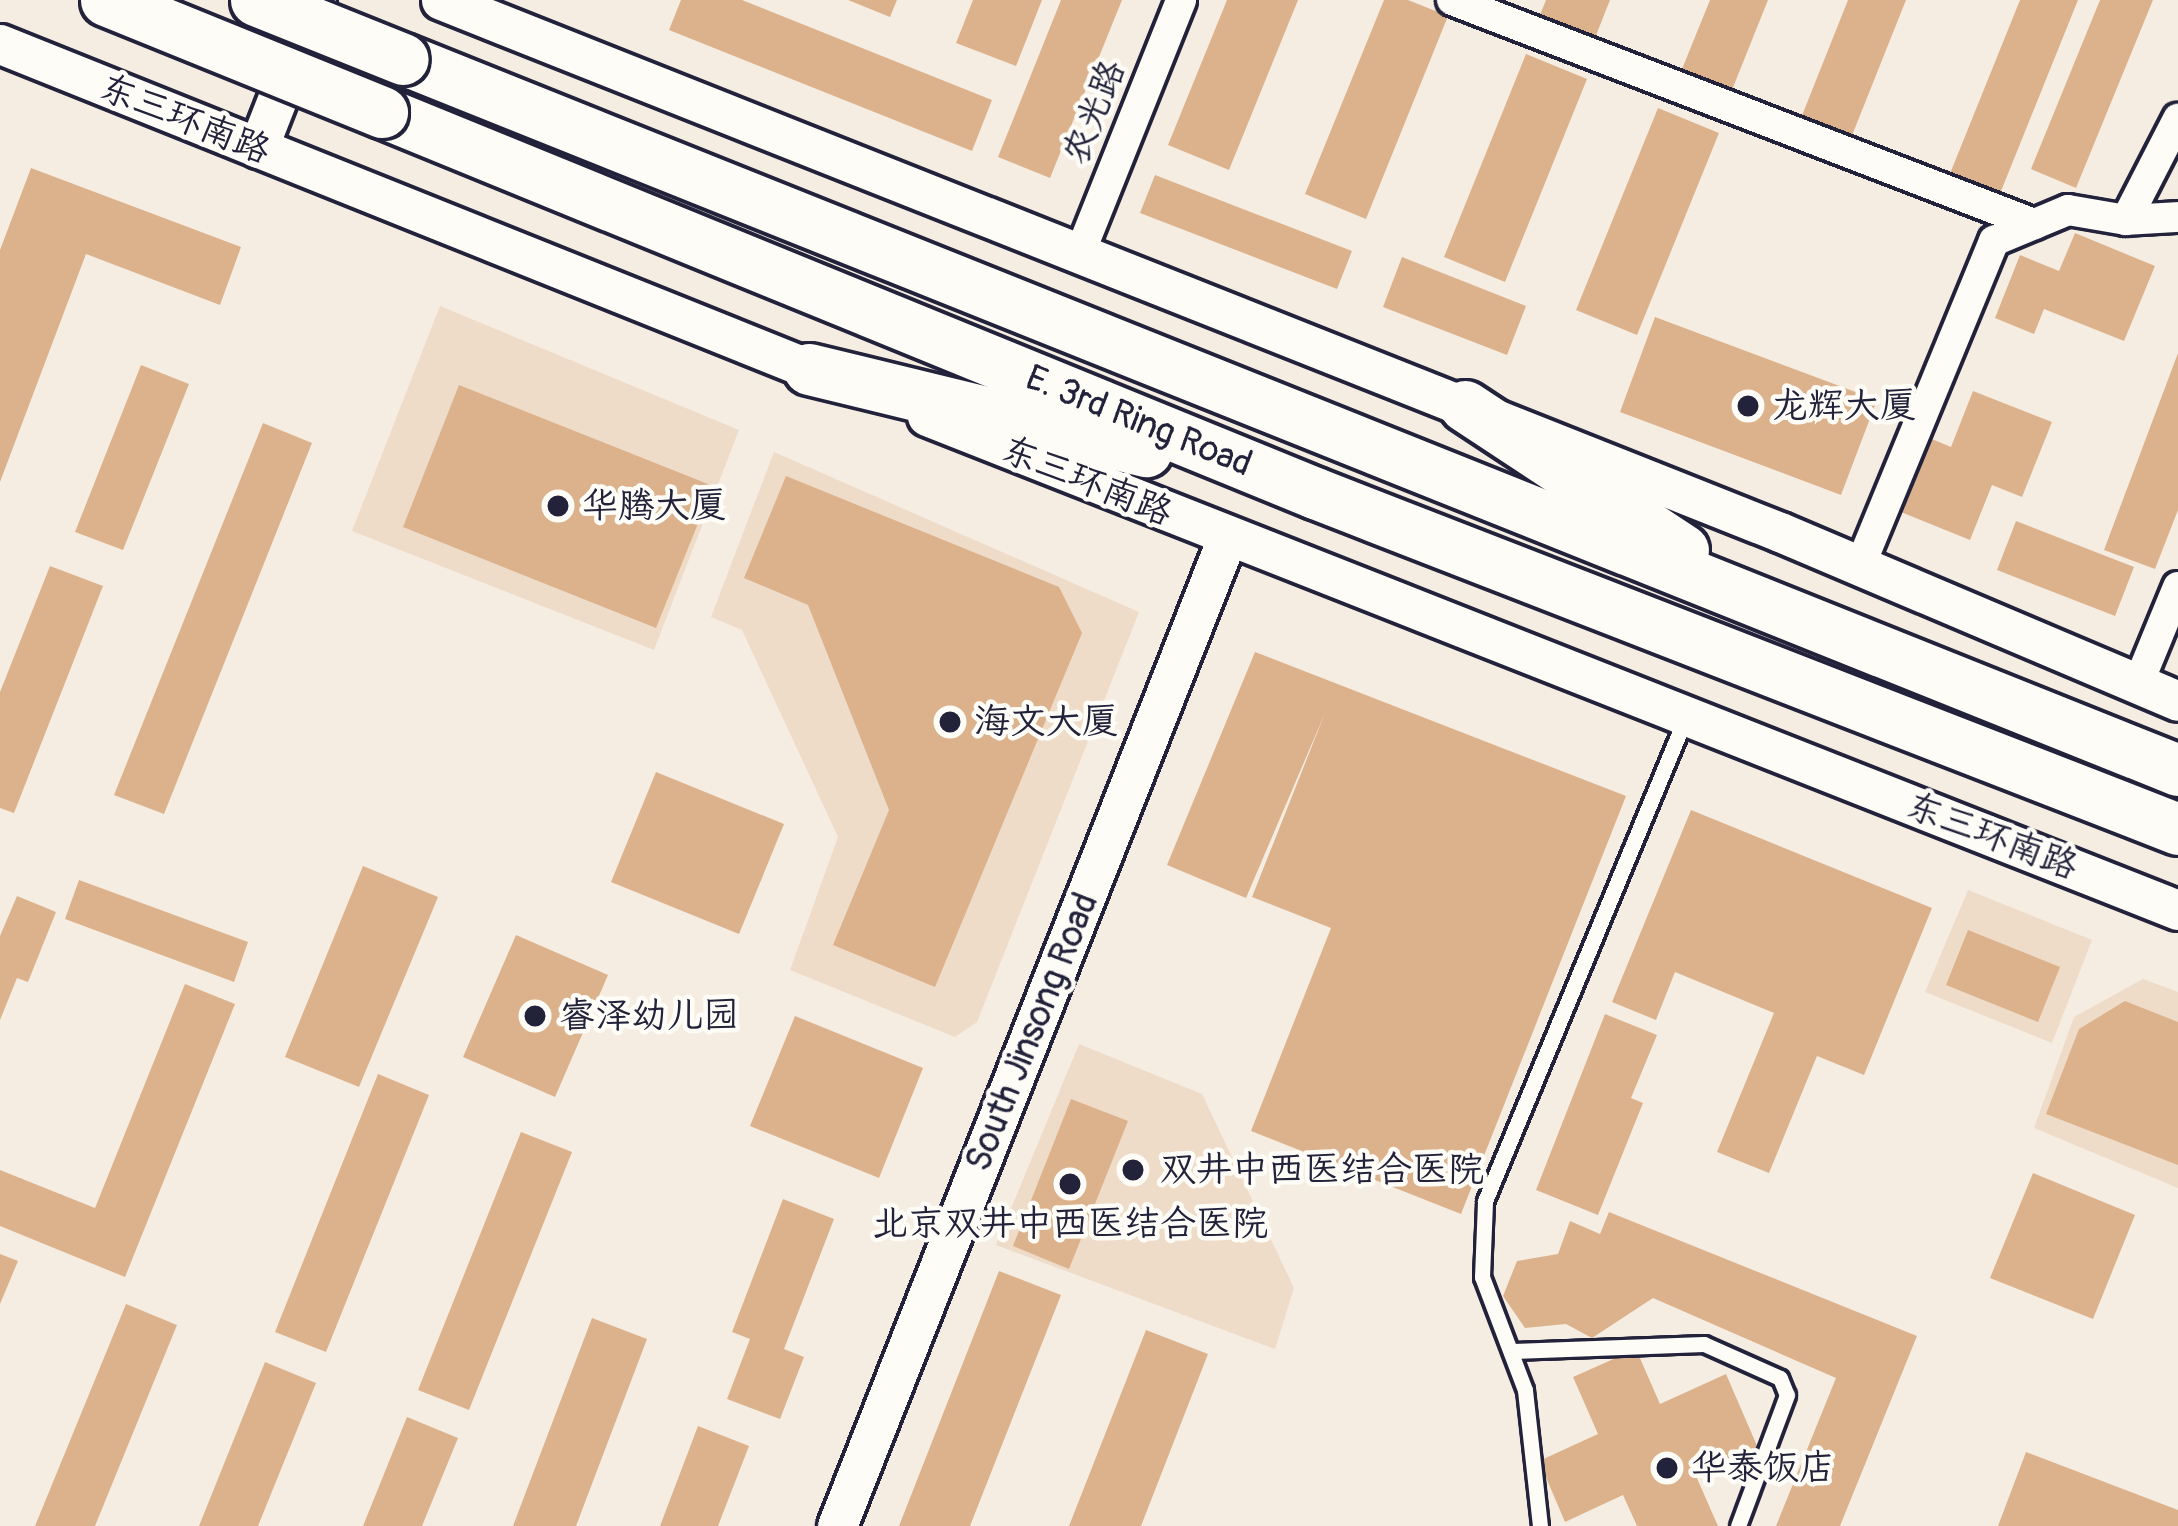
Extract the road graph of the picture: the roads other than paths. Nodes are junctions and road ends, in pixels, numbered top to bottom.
1 (106, 0) edge
2 (256, 0) edge
3 (316, 0) edge
4 (441, 0) edge
5 (1181, 0) edge
6 (1452, 0) edge
7 (0, 44) edge
8 (2178, 118) edge
9 (258, 148) junction
10 (2178, 218) edge
11 (2126, 220) junction
12 (2035, 224) junction
13 (1080, 253) junction
14 (809, 368) junction
15 (1465, 406) junction
16 (1315, 493) junction
17 (1227, 538) junction
18 (1860, 566) junction
19 (2178, 586) edge
20 (1774, 610) junction
21 (2138, 684) junction
22 (2178, 701) edge
23 (1686, 717) junction
24 (2112, 743) junction
25 (2178, 750) edge
26 (2178, 770) edge
27 (2178, 829) edge
28 (2178, 910) edge
29 (1513, 1351) junction
30 (837, 1526) edge
31 (1540, 1526) edge
32 (1738, 1526) edge

1 - 16 highway, E. 3rd Ring Road, bridge
2 - 20 highway, E. 3rd Ring Road, bridge
3 - 9 street
4 - 13 street
5 - 13 street, 农光路
6 - 12 street
7 - 9 street, 东三环南路
8 - 11 street
9 - 14 street, 东三环南路
10 - 11 street
11 - 12 street
12 - 18 street
13 - 15 street
14 - 16 highway
14 - 17 street, 东三环南路
15 - 18 street
15 - 20 highway
16 - 27 highway, E. 3rd Ring Road
17 - 23 street, 东三环南路
17 - 30 street, South Jinsong Road
18 - 21 street
19 - 21 street
20 - 24 highway, E. 3rd Ring Road
21 - 22 street
23 - 28 street, 东三环南路
23 - 29 lane
24 - 25 highway
24 - 26 highway, E. 3rd Ring Road
29 - 31 lane
29 - 32 lane

